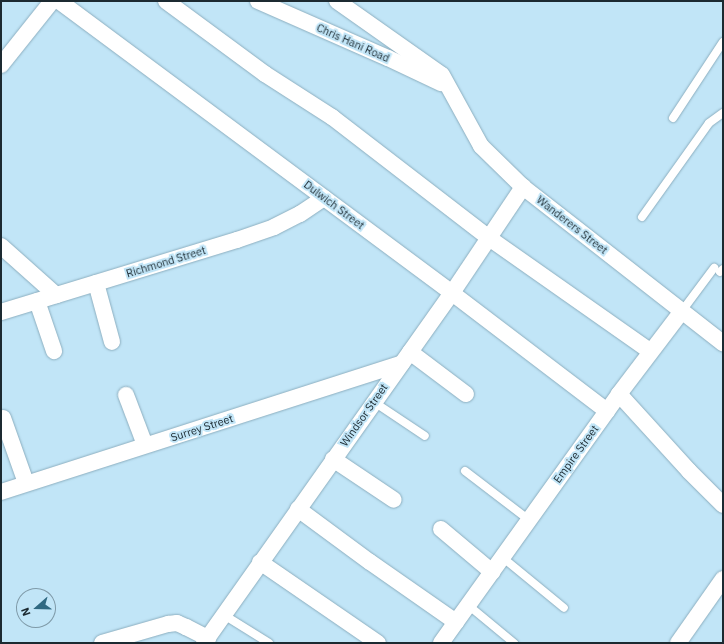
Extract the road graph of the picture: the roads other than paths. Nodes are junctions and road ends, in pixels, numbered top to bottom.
1 (52, 1) edge
2 (59, 1) edge
3 (166, 1) edge
4 (258, 1) edge
5 (337, 1) edge
6 (723, 42) edge
7 (1, 65) edge
8 (448, 84) junction
9 (723, 113) edge
10 (673, 118) dead end
11 (523, 187) junction
12 (324, 198) junction
13 (642, 218) dead end
14 (489, 238) junction
15 (1, 246) edge
16 (719, 270) edge
17 (96, 283) junction
18 (452, 293) junction
19 (56, 295) junction
20 (37, 301) junction
21 (682, 311) junction
22 (1, 312) edge
23 (112, 342) dead end
24 (723, 343) edge
25 (54, 351) dead end
26 (650, 351) junction
27 (406, 357) junction
28 (466, 394) dead end
29 (619, 394) junction
30 (126, 395) dead end
31 (374, 402) junction
32 (607, 411) junction
33 (3, 418) dead end
34 (425, 436) dead end
35 (145, 446) junction
36 (333, 460) junction
37 (465, 471) dead end
38 (26, 484) junction
39 (1, 492) edge
40 (394, 500) dead end
41 (723, 505) edge
42 (298, 509) junction
43 (529, 520) junction
44 (441, 529) dead end
45 (502, 557) junction
46 (260, 562) junction
47 (492, 572) junction
48 (723, 579) edge
49 (468, 605) junction
50 (564, 608) dead end
51 (224, 615) junction
52 (456, 622) junction
53 (206, 641) edge
54 (102, 643) edge
55 (269, 643) edge
56 (378, 643) edge
57 (441, 643) edge
58 (514, 643) edge
59 (678, 643) edge

1 - 7 street
2 - 12 street, Dulwich Street
3 - 14 street
4 - 8 street, Chris Hani Road
5 - 8 street, Wanderers Street
6 - 10 lane
8 - 11 street, Wanderers Street
9 - 13 lane
11 - 14 street, Windsor Street
11 - 21 street, Wanderers Street
12 - 17 street, Richmond Street
12 - 18 street, Dulwich Street
14 - 18 street, Windsor Street
14 - 26 street
15 - 19 street
16 - 21 lane, Empire Street
17 - 19 street, Richmond Street
17 - 23 street
18 - 27 street, Windsor Street
18 - 32 street, Dulwich Street
19 - 20 street, Richmond Street
20 - 22 street, Richmond Street
20 - 25 street
21 - 24 street, Wanderers Street
21 - 26 street, Empire Street
26 - 29 street, Empire Street
27 - 28 street
27 - 31 street, Windsor Street
27 - 35 street, Surrey Street
29 - 32 street, Empire Street
29 - 41 street
30 - 35 street
31 - 34 lane
31 - 36 street, Windsor Street
32 - 43 street, Empire Street
33 - 38 street
35 - 38 street, Surrey Street
36 - 40 street
36 - 42 street, Windsor Street
37 - 43 lane
38 - 39 street, Surrey Street
42 - 46 street, Windsor Street
42 - 52 street
43 - 45 street, Empire Street
44 - 47 street
45 - 47 street, Empire Street
45 - 50 lane
46 - 51 street, Windsor Street
46 - 56 street
47 - 49 street, Empire Street
48 - 59 street
49 - 52 street, Empire Street
49 - 58 lane
51 - 53 street, Windsor Street
51 - 55 lane
52 - 57 street, Empire Street
53 - 54 street

